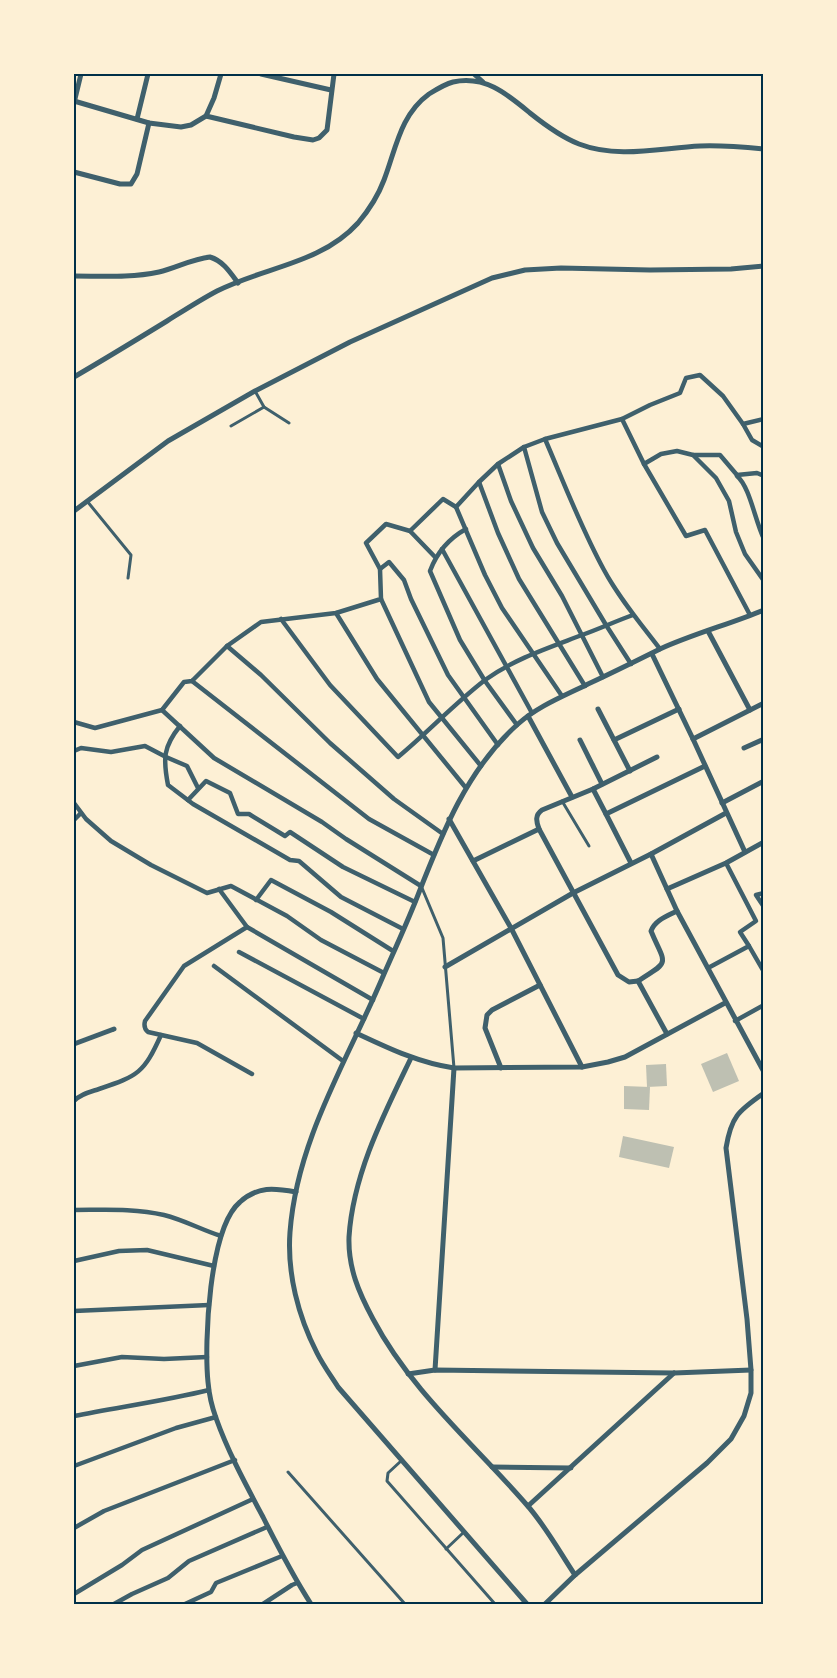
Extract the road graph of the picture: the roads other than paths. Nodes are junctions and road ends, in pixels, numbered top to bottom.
1 (81, 74) edge
2 (148, 74) edge
3 (213, 74) edge
4 (220, 74) edge
5 (261, 74) edge
6 (334, 74) edge
7 (474, 74) edge
8 (483, 82) junction
9 (331, 90) junction
10 (74, 103) edge
11 (206, 116) junction
12 (137, 119) junction
13 (149, 123) junction
14 (764, 149) edge
15 (74, 172) edge
16 (764, 266) edge
17 (74, 276) edge
18 (238, 283) junction
19 (74, 377) edge
20 (255, 391) junction
21 (264, 407) junction
22 (622, 419) junction
23 (764, 419) edge
24 (289, 423) dead end
25 (743, 424) junction
26 (231, 426) dead end
27 (545, 439) junction
28 (524, 447) junction
29 (764, 447) edge
30 (693, 455) junction
31 (498, 464) junction
32 (644, 464) junction
33 (737, 476) junction
34 (764, 476) edge
35 (479, 482) junction
36 (87, 501) junction
37 (456, 507) junction
38 (74, 511) edge
39 (466, 529) junction
40 (410, 531) junction
41 (764, 539) edge
42 (442, 549) junction
43 (435, 557) junction
44 (380, 569) junction
45 (128, 578) dead end
46 (764, 581) edge
47 (381, 599) junction
48 (764, 610) edge
49 (336, 613) junction
50 (633, 615) junction
51 (750, 615) junction
52 (281, 619) junction
53 (606, 625) junction
54 (708, 631) junction
55 (583, 635) junction
56 (560, 643) junction
57 (227, 646) junction
58 (660, 649) junction
59 (533, 654) junction
60 (652, 654) junction
61 (631, 664) junction
62 (506, 667) junction
63 (603, 677) junction
64 (192, 681) junction
65 (485, 681) junction
66 (585, 686) junction
67 (562, 696) junction
68 (464, 699) junction
69 (764, 703) edge
70 (598, 709) dead end
71 (679, 709) junction
72 (162, 710) junction
73 (750, 710) junction
74 (530, 715) junction
75 (441, 717) junction
76 (74, 722) edge
77 (517, 725) junction
78 (180, 726) junction
79 (423, 736) junction
80 (693, 739) junction
81 (764, 739) edge
82 (580, 740) dead end
83 (614, 740) junction
84 (498, 745) junction
85 (744, 748) dead end
86 (74, 750) edge
87 (166, 757) junction
88 (657, 757) dead end
89 (481, 766) junction
90 (705, 766) junction
91 (630, 771) junction
92 (764, 781) edge
93 (602, 784) junction
94 (198, 788) junction
95 (466, 788) junction
96 (593, 789) junction
97 (572, 797) junction
98 (188, 800) junction
99 (562, 801) junction
100 (74, 803) edge
101 (722, 803) junction
102 (81, 813) junction
103 (726, 813) junction
104 (606, 814) junction
105 (74, 819) edge
106 (449, 819) junction
107 (539, 829) junction
108 (443, 834) junction
109 (764, 842) edge
110 (589, 846) dead end
111 (746, 852) junction
112 (651, 854) junction
113 (434, 855) junction
114 (473, 861) junction
115 (631, 863) junction
116 (726, 863) junction
117 (421, 886) junction
118 (667, 889) junction
119 (219, 890) junction
120 (573, 893) junction
121 (764, 893) edge
122 (256, 900) junction
123 (415, 902) junction
124 (764, 907) edge
125 (677, 911) junction
126 (764, 917) edge
127 (756, 921) junction
128 (247, 927) junction
129 (511, 928) junction
130 (403, 929) junction
131 (749, 946) junction
132 (393, 951) junction
133 (239, 952) dead end
134 (214, 966) dead end
135 (446, 967) junction
136 (708, 968) junction
137 (764, 972) edge
138 (384, 973) junction
139 (638, 981) junction
140 (540, 985) junction
141 (373, 1000) junction
142 (725, 1003) junction
143 (764, 1005) edge
144 (364, 1019) junction
145 (735, 1021) junction
146 (114, 1029) dead end
147 (356, 1034) junction
148 (667, 1034) junction
149 (161, 1035) junction
150 (74, 1044) edge
151 (411, 1058) junction
152 (343, 1061) junction
153 (582, 1067) junction
154 (454, 1068) junction
155 (501, 1068) junction
156 (764, 1072) edge
157 (252, 1074) dead end
158 (764, 1093) edge
159 (74, 1101) edge
160 (296, 1192) junction
161 (74, 1210) edge
162 (221, 1236) junction
163 (74, 1261) edge
164 (214, 1266) junction
165 (209, 1305) junction
166 (74, 1311) edge
167 (207, 1358) junction
168 (74, 1366) edge
169 (435, 1370) junction
170 (751, 1370) junction
171 (674, 1372) junction
172 (408, 1374) junction
173 (209, 1390) junction
174 (74, 1416) edge
175 (216, 1417) junction
176 (235, 1460) junction
177 (401, 1460) junction
178 (74, 1466) edge
179 (492, 1467) junction
180 (571, 1467) junction
181 (288, 1472) dead end
182 (253, 1499) junction
183 (528, 1506) junction
184 (267, 1527) junction
185 (74, 1528) edge
186 (464, 1532) junction
187 (446, 1549) junction
188 (282, 1556) junction
189 (575, 1575) junction
190 (297, 1583) junction
191 (74, 1594) edge
192 (525, 1604) edge
193 (114, 1605) edge
194 (185, 1605) edge
195 (263, 1605) edge
196 (311, 1605) edge
197 (405, 1605) edge
198 (495, 1605) edge
199 (545, 1605) edge

1 - 10 street
2 - 12 street
3 - 4 street
4 - 11 street
5 - 9 street
6 - 9 street
7 - 8 street
8 - 14 street
8 - 18 street
9 - 11 street
10 - 12 street
11 - 13 street
12 - 13 street
13 - 15 street
16 - 20 street
17 - 18 street
18 - 19 street
20 - 21 lane
20 - 36 street
21 - 24 lane
21 - 26 lane
22 - 25 street
22 - 27 street
22 - 32 street
23 - 25 street
25 - 29 street
27 - 28 street
27 - 50 street
28 - 31 street
28 - 53 street
30 - 32 street
30 - 33 street
30 - 46 street
31 - 35 street
31 - 55 street
32 - 51 street
33 - 34 street
33 - 41 street
35 - 37 street
35 - 56 street
36 - 38 street
36 - 45 lane
37 - 39 street
37 - 40 street
39 - 42 street
39 - 59 street
40 - 43 street
40 - 44 street
42 - 43 street
42 - 62 street
43 - 65 street
44 - 47 street
44 - 68 street
47 - 49 street
47 - 75 street
48 - 51 street
49 - 52 street
49 - 79 street
50 - 53 street
50 - 58 street
51 - 54 street
52 - 57 street
52 - 79 street
53 - 55 street
53 - 61 street
54 - 58 street
54 - 73 street
55 - 56 street
55 - 63 street
56 - 59 street
56 - 66 street
57 - 64 street
57 - 108 street
58 - 60 street
59 - 62 street
59 - 67 street
60 - 61 street
60 - 71 street
61 - 63 street
62 - 65 street
62 - 74 street
63 - 66 street
64 - 72 street
64 - 113 street
65 - 68 street
65 - 77 street
66 - 67 street
67 - 74 street
68 - 75 street
68 - 84 street
69 - 73 street
70 - 83 street
71 - 80 street
71 - 83 street
72 - 76 street
72 - 78 street
73 - 80 street
74 - 77 street
74 - 97 street
75 - 79 street
75 - 89 street
77 - 84 street
78 - 87 street
78 - 117 street
79 - 95 street
80 - 90 street
81 - 85 street
82 - 93 street
83 - 91 street
84 - 89 street
86 - 87 street
87 - 94 street
87 - 98 street
88 - 91 street
89 - 95 street
90 - 101 street
90 - 104 street
91 - 93 street
92 - 101 street
93 - 96 street
94 - 98 street
94 - 123 street
95 - 106 street
96 - 97 street
96 - 104 street
97 - 99 street
98 - 130 street
99 - 107 street
99 - 110 lane
100 - 102 street
101 - 103 street
102 - 105 street
102 - 119 street
103 - 111 street
103 - 112 street
104 - 115 street
106 - 108 street
106 - 114 street
107 - 114 street
107 - 120 street
108 - 113 street
109 - 111 street
111 - 116 street
112 - 115 street
112 - 118 street
113 - 117 street
114 - 129 street
115 - 120 street
116 - 118 street
116 - 127 street
117 - 123 street
117 - 135 lane
118 - 125 street
119 - 122 street
119 - 128 street
120 - 129 street
120 - 139 street
121 - 124 street
122 - 132 street
122 - 138 street
123 - 130 street
125 - 136 street
125 - 139 street
126 - 127 street
127 - 131 street
128 - 141 street
128 - 149 street
129 - 135 street
129 - 140 street
130 - 132 street
131 - 136 street
131 - 137 street
132 - 138 street
133 - 144 street
134 - 152 street
135 - 154 lane
136 - 142 street
138 - 141 street
139 - 148 street
140 - 153 street
140 - 155 street
141 - 144 street
142 - 145 street
142 - 148 street
143 - 145 street
144 - 147 street
145 - 156 street
146 - 150 street
147 - 151 street
147 - 152 street
148 - 153 street
149 - 157 street
149 - 159 street
151 - 154 street
151 - 172 street
152 - 160 street
153 - 155 street
154 - 155 street
154 - 169 street
158 - 170 street
160 - 162 street
160 - 177 street
161 - 162 street
162 - 164 street
163 - 164 street
164 - 165 street
165 - 166 street
165 - 167 street
167 - 168 street
167 - 173 street
169 - 171 street
169 - 172 street
170 - 171 street
170 - 189 street
171 - 180 street
172 - 179 street
173 - 174 street
173 - 175 street
175 - 176 street
175 - 178 street
176 - 182 street
176 - 185 street
177 - 186 street
177 - 187 lane
179 - 180 street
179 - 183 street
180 - 183 street
181 - 197 lane
182 - 184 street
182 - 191 street
183 - 189 street
184 - 188 street
184 - 193 street
186 - 187 lane
186 - 192 street
187 - 198 lane
188 - 190 street
188 - 194 street
189 - 199 street
190 - 195 street
190 - 196 street

